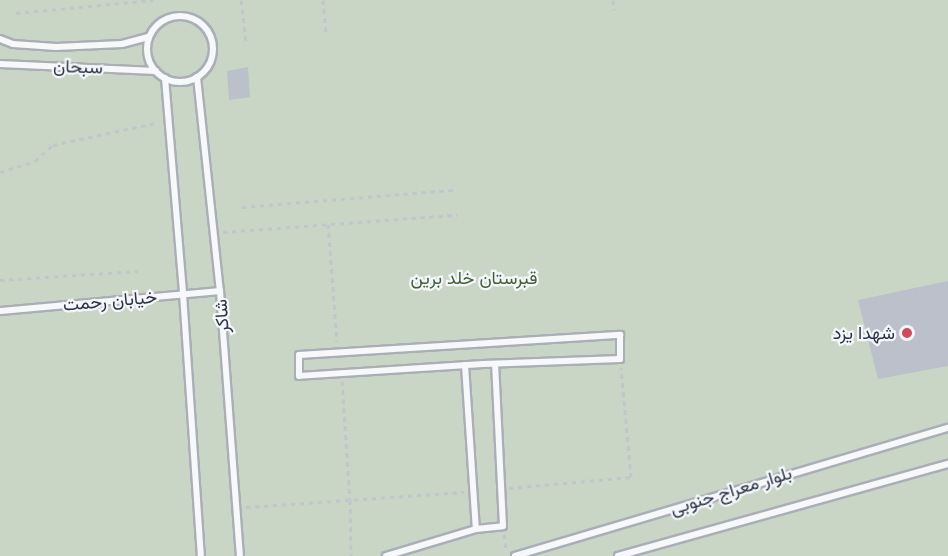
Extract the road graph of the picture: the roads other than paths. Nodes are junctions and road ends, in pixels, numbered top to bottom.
1 (149, 37) junction
2 (0, 39) edge
3 (0, 64) edge
4 (156, 71) junction
5 (197, 77) junction
6 (165, 78) junction
7 (220, 291) junction
8 (183, 294) junction
9 (0, 311) edge
10 (495, 364) junction
11 (465, 365) junction
12 (948, 428) edge
13 (948, 464) edge
14 (476, 529) junction
15 (201, 556) edge
16 (240, 556) edge
17 (386, 556) edge
18 (515, 556) edge
19 (618, 556) edge

1 - 2 lane, سبحان
1 - 4 lane
1 - 5 lane
3 - 4 lane, سبحان
4 - 6 lane
5 - 6 lane
5 - 7 lane, شاکر
6 - 8 lane, شاکر
7 - 8 lane, خیابان رحمت
7 - 16 lane, شاکر
8 - 9 lane, خیابان رحمت
8 - 15 lane, شاکر
10 - 11 lane
10 - 11 lane
10 - 14 lane
11 - 14 lane
12 - 18 lane, بلوار معراج جنوبی
13 - 19 lane
14 - 17 lane

